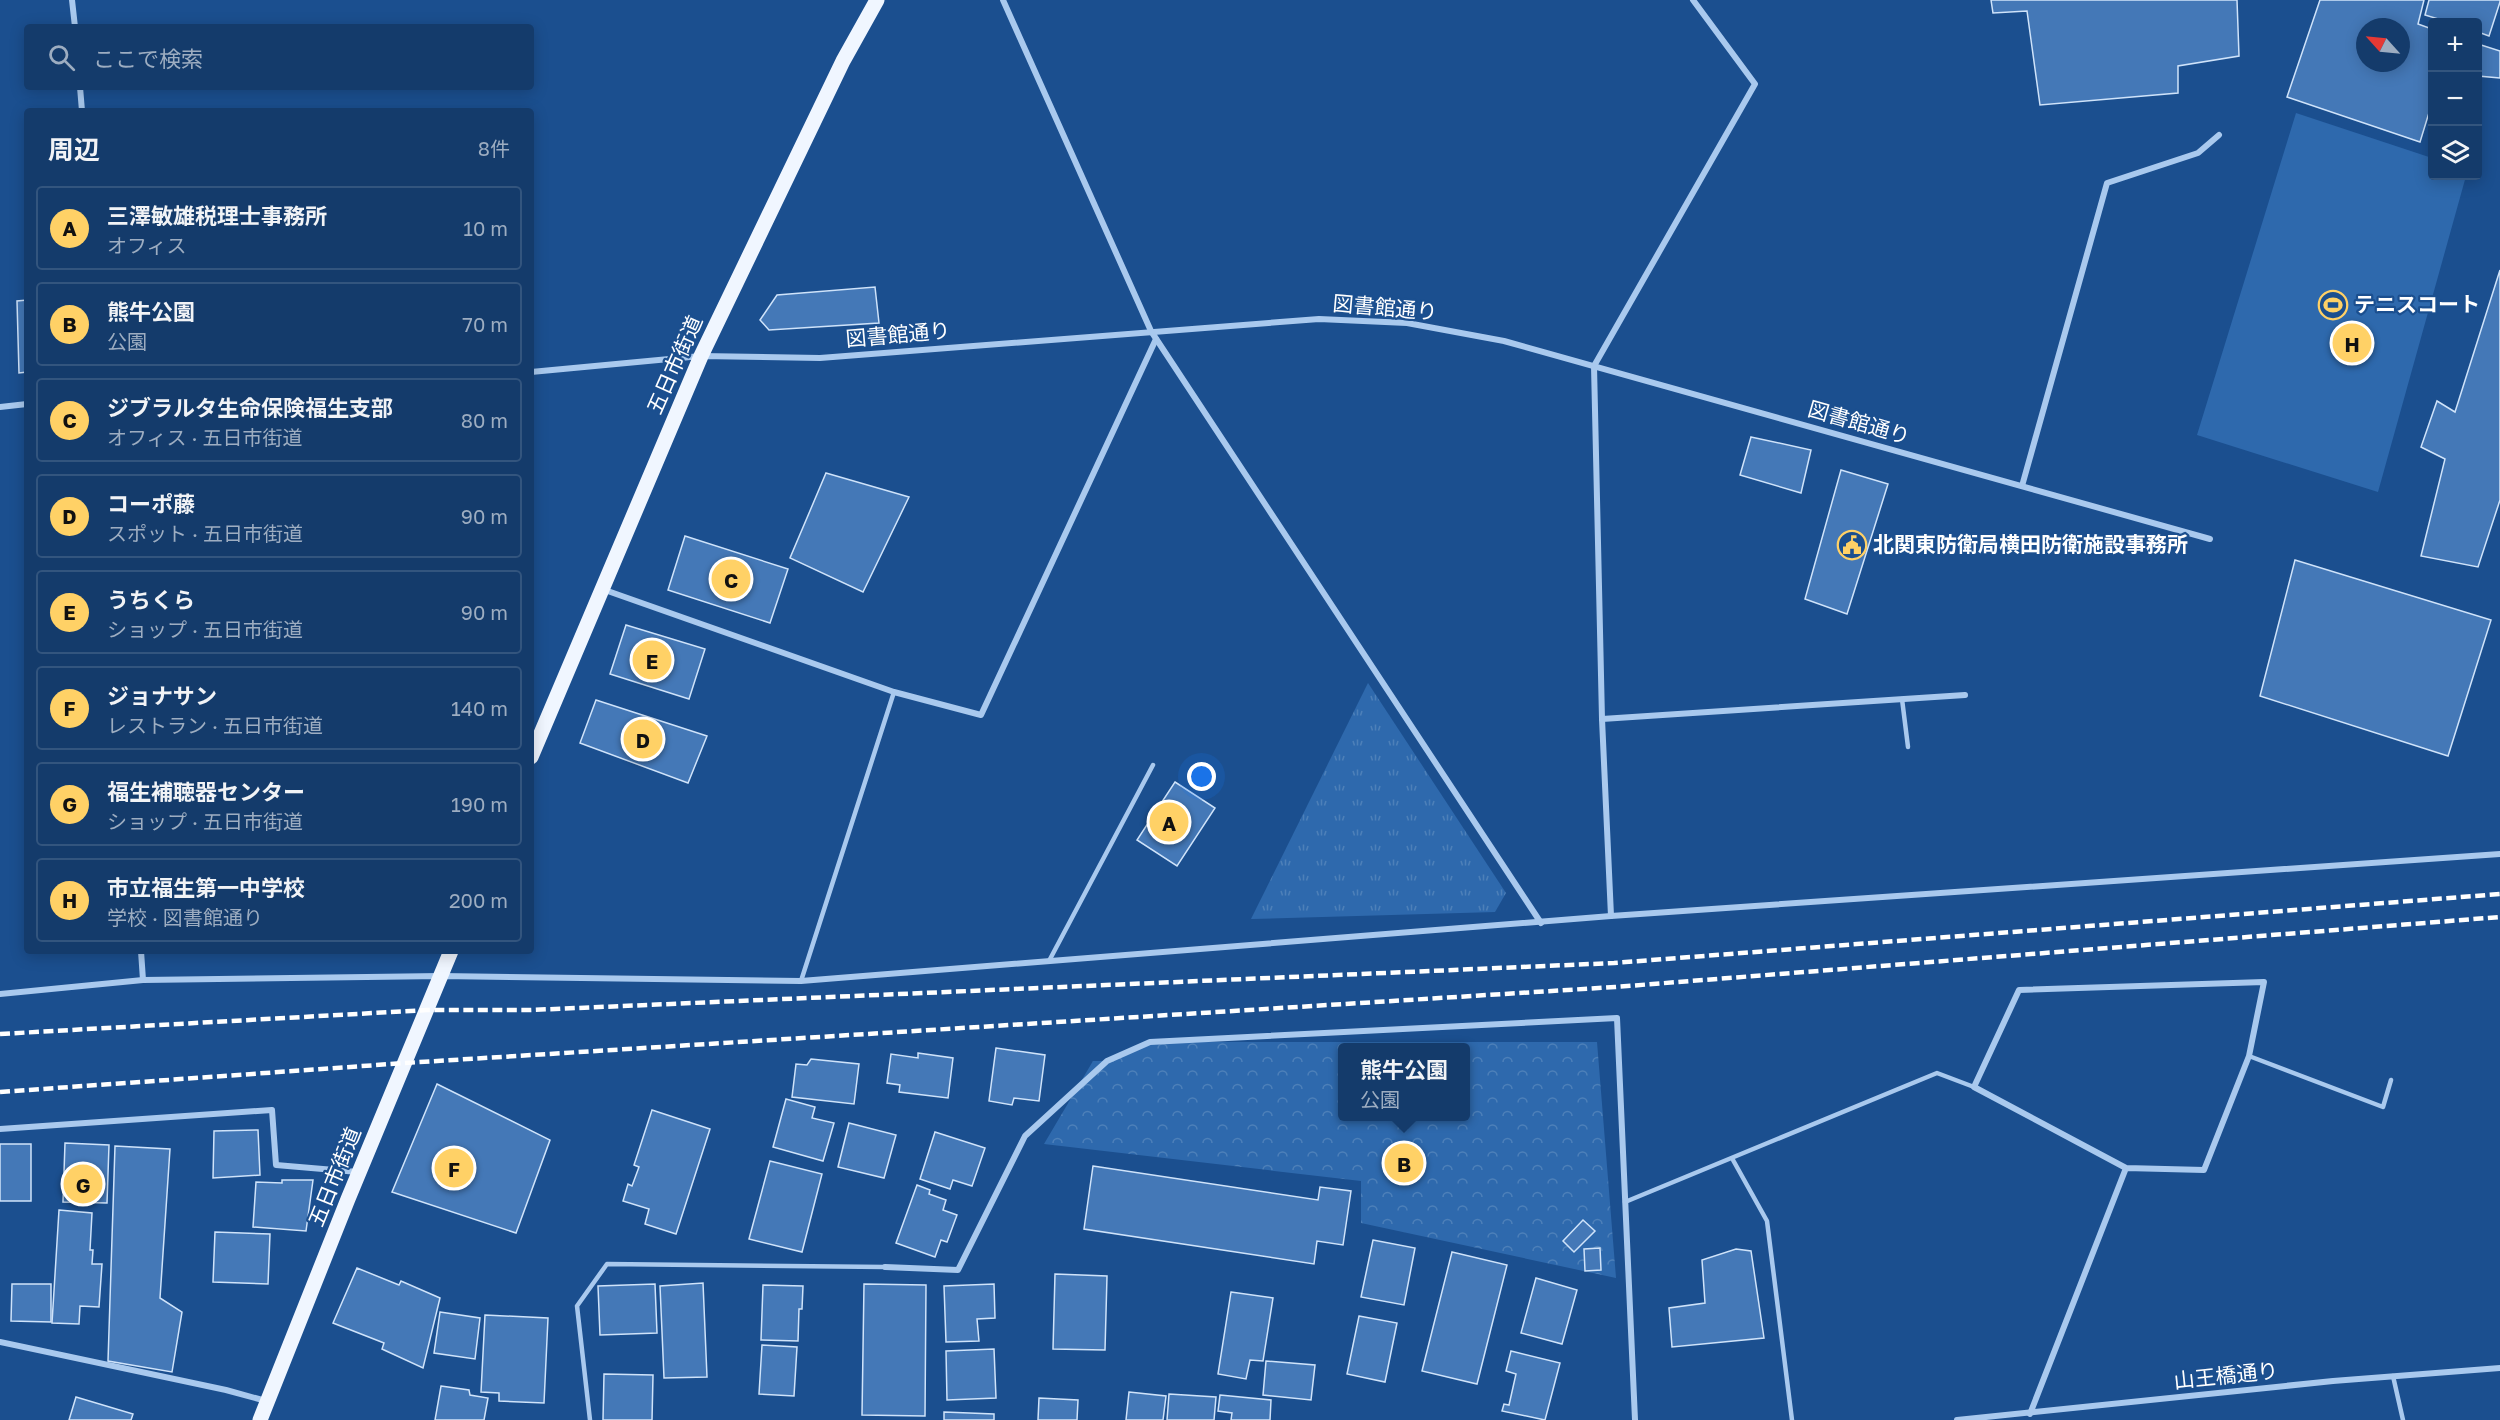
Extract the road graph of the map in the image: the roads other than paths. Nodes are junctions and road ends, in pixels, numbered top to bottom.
1 (72, 0) edge
2 (877, 0) edge
3 (1003, 0) edge
4 (1693, 0) edge
5 (75, 24) edge
6 (80, 90) edge
7 (82, 108) edge
8 (2219, 135) dead end
9 (1151, 331) junction
10 (1156, 339) junction
11 (701, 356) junction
12 (1594, 366) junction
13 (534, 372) edge
14 (24, 404) edge
15 (0, 407) edge
16 (2022, 486) junction
17 (2210, 539) dead end
18 (600, 589) junction
19 (894, 692) junction
20 (1965, 695) dead end
21 (1902, 699) junction
22 (1602, 719) junction
23 (1908, 747) dead end
24 (534, 751) edge
25 (1153, 765) dead end
26 (2500, 854) edge
27 (1611, 916) junction
28 (1541, 923) junction
29 (141, 954) edge
30 (450, 954) edge
31 (1049, 961) junction
32 (441, 976) junction
33 (143, 980) junction
34 (801, 981) junction
35 (0, 994) edge
36 (2249, 1056) junction
37 (2391, 1080) dead end
38 (1974, 1087) junction
39 (0, 1130) edge
40 (1733, 1160) junction
41 (2126, 1168) junction
42 (359, 1172) junction
43 (1625, 1202) junction
44 (885, 1267) joint
45 (0, 1342) edge
46 (2500, 1368) edge
47 (2393, 1376) junction
48 (267, 1401) junction
49 (2030, 1414) junction
50 (260, 1420) edge
51 (590, 1420) edge
52 (1635, 1420) edge
53 (1792, 1420) edge
54 (1957, 1420) edge
55 (2403, 1420) edge

1 - 5 street
2 - 11 main road, 五日市街道
3 - 9 street
4 - 12 street
6 - 7 street
8 - 16 street
9 - 10 street
9 - 11 street, 図書館通り
9 - 12 street, 図書館通り
10 - 19 street
10 - 28 street
11 - 13 street, 図書館通り
11 - 18 main road, 五日市街道
12 - 16 street, 図書館通り
12 - 22 street
14 - 15 street
16 - 17 street, 図書館通り
18 - 19 street
18 - 24 main road, 五日市街道
19 - 34 lane
20 - 21 street
21 - 22 street
21 - 23 lane
22 - 27 street
25 - 31 lane
26 - 27 street
27 - 28 street
28 - 31 street
29 - 33 street
30 - 32 main road, 五日市街道
31 - 34 street
32 - 33 street
32 - 34 street
32 - 42 main road, 五日市街道
33 - 35 street
36 - 37 lane
36 - 38 street
36 - 41 street
38 - 40 lane
38 - 41 street
39 - 42 street
40 - 43 lane
40 - 53 lane
41 - 49 street
42 - 48 main road, 五日市街道
43 - 44 street
43 - 52 street
44 - 51 lane
45 - 48 street
46 - 47 street, 山王橋通り
47 - 49 street, 山王橋通り
47 - 55 lane
48 - 50 main road, 五日市街道
49 - 54 street, 山王橋通り

